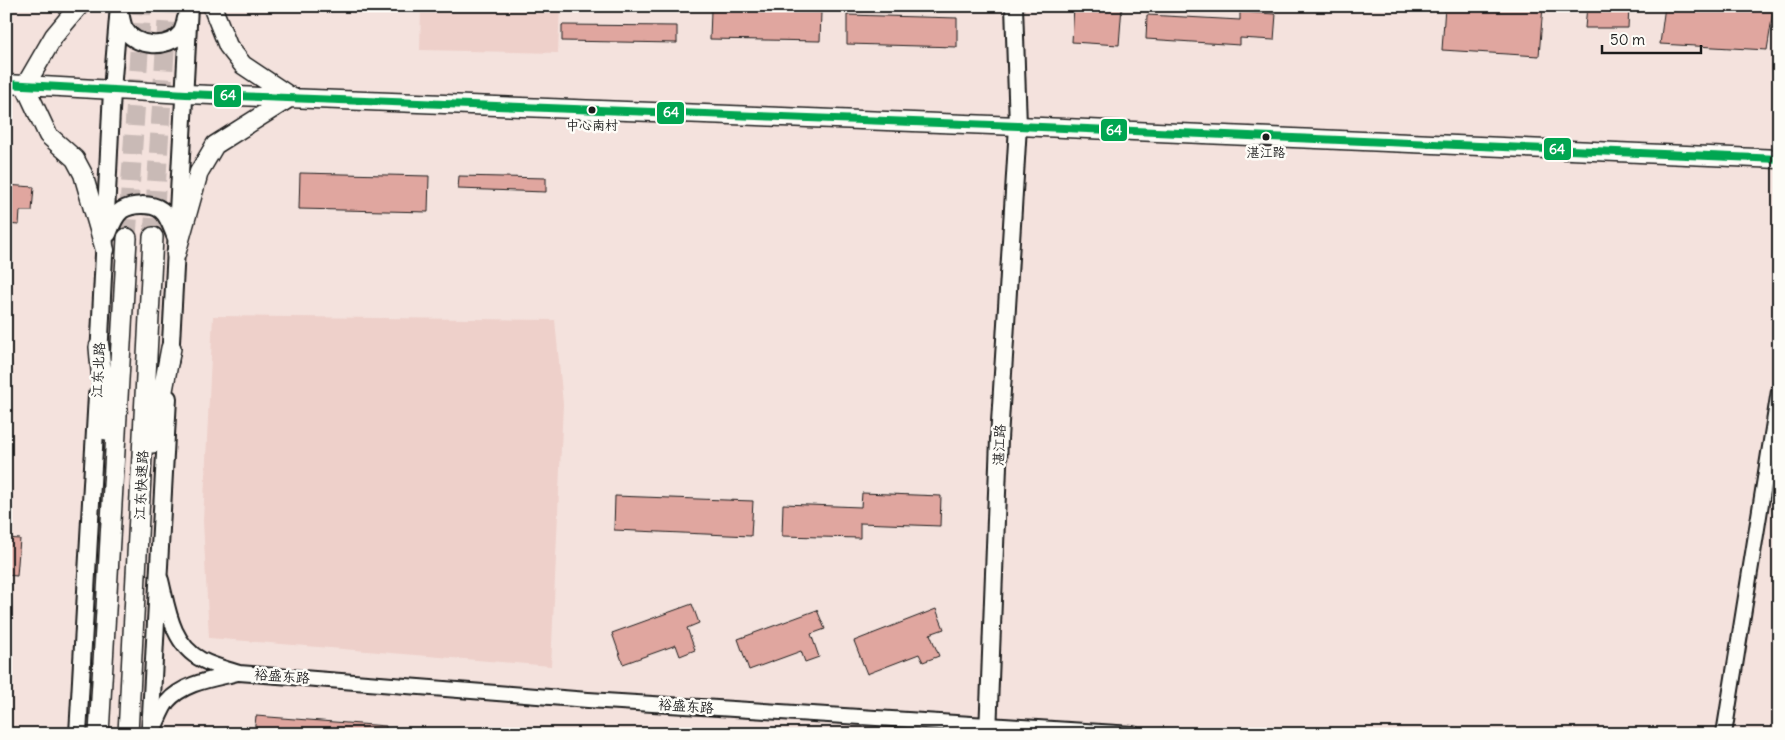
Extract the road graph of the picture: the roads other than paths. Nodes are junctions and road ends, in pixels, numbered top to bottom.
1 (79, 6) edge
2 (212, 6) edge
3 (1014, 6) edge
4 (119, 7) edge
5 (189, 8) edge
6 (6, 84) edge
7 (25, 86) junction
8 (112, 90) junction
9 (186, 94) junction
10 (291, 97) junction
11 (1018, 126) junction
12 (1779, 159) edge
13 (154, 237) tunnel mouth
14 (127, 238) tunnel mouth
15 (105, 244) junction
16 (176, 247) junction
17 (99, 347) junction
18 (171, 348) junction
19 (1779, 391) edge
20 (111, 508) junction
21 (140, 508) junction
22 (159, 572) junction
23 (239, 673) junction
24 (988, 730) edge
25 (78, 734) edge
26 (99, 734) edge
27 (128, 734) edge
28 (151, 734) edge
29 (1133, 734) edge
30 (1724, 734) edge

1 - 7 main road
2 - 10 main road
3 - 11 main road, 湛江路
4 - 5 main road
4 - 8 main road, 江东北路
5 - 9 main road
6 - 7 main road
7 - 8 main road
7 - 15 main road
8 - 9 main road
8 - 15 main road, 江东北路
9 - 10 main road
9 - 16 main road
10 - 11 main road
10 - 16 main road
11 - 12 main road
11 - 24 main road, 湛江路
13 - 21 highway, 江东快速路
14 - 20 highway, 江东快速路
15 - 16 main road
15 - 17 main road, 江东北路
16 - 18 main road
17 - 20 highway
17 - 25 main road, 江东北路
18 - 21 highway
18 - 22 main road
19 - 30 street
20 - 26 highway, 江东快速路
21 - 27 highway, 江东快速路
22 - 23 street, 裕盛东路
22 - 28 main road
23 - 24 street, 裕盛东路
23 - 28 street, 裕盛东路
24 - 29 street, 裕盛东路

